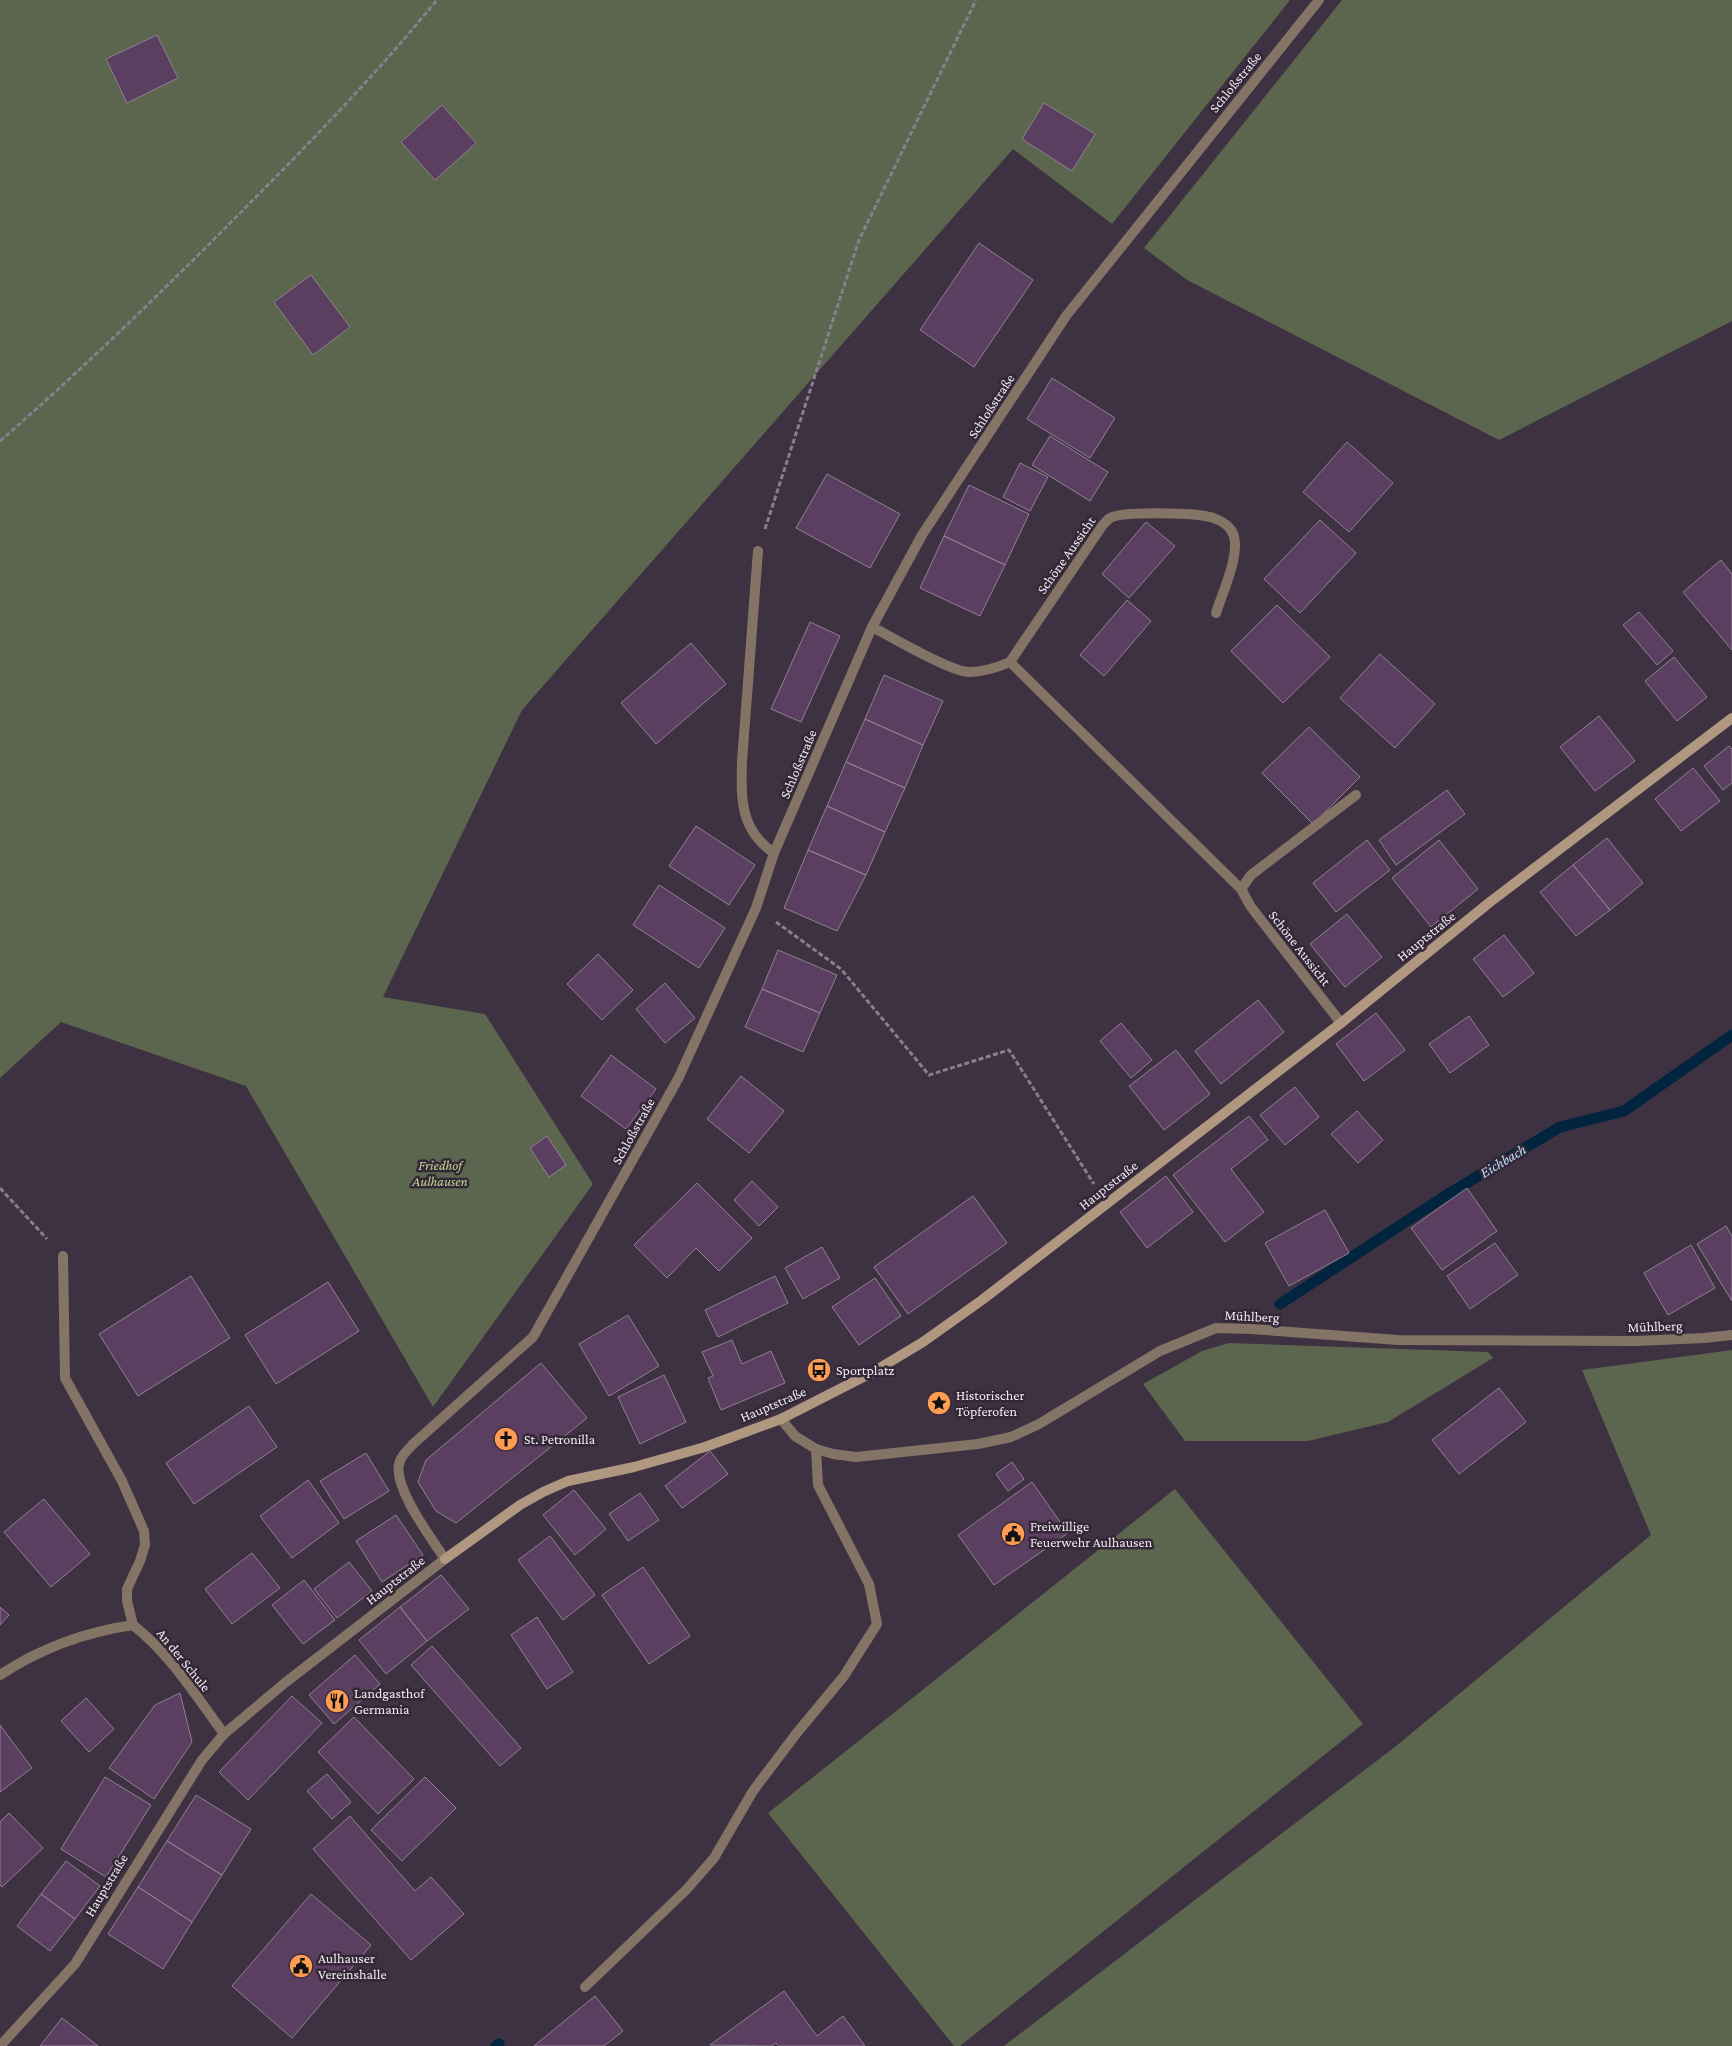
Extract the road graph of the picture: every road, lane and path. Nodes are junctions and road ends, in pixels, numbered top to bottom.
1 (437, 0) edge
2 (976, 0) edge
3 (1318, 0) edge
4 (0, 441) edge
5 (758, 551) joint
6 (1216, 614) dead end
7 (872, 627) junction
8 (1010, 662) junction
9 (1732, 718) edge
10 (1356, 795) dead end
11 (774, 853) junction
12 (1241, 889) junction
13 (756, 908) junction
14 (1341, 1023) junction
15 (0, 1188) edge
16 (1107, 1204) junction
17 (63, 1256) joint
18 (1732, 1335) edge
19 (781, 1419) junction
20 (816, 1449) junction
21 (445, 1559) junction
22 (133, 1625) junction
23 (0, 1675) edge
24 (224, 1734) junction
25 (584, 1987) dead end
26 (0, 2046) edge

1 - 4 path
2 - 5 path
3 - 7 street, Schloßstraße
5 - 11 street
6 - 8 street, Schöne Aussicht
7 - 8 street
7 - 11 street, Schloßstraße
8 - 12 street, Schöne Aussicht
9 - 14 main road, Hauptstraße
10 - 12 street
11 - 13 street, Schloßstraße
12 - 14 street, Schöne Aussicht
13 - 16 path
13 - 21 street, Schloßstraße
14 - 16 main road, Hauptstraße
15 - 17 path
16 - 19 main road, Hauptstraße
17 - 22 street
18 - 20 street, Mühlberg
19 - 20 street, Mühlberg
19 - 21 main road, Hauptstraße
20 - 25 street
21 - 24 street, Hauptstraße
22 - 23 street
22 - 24 street, An der Schule
24 - 26 street, Hauptstraße

